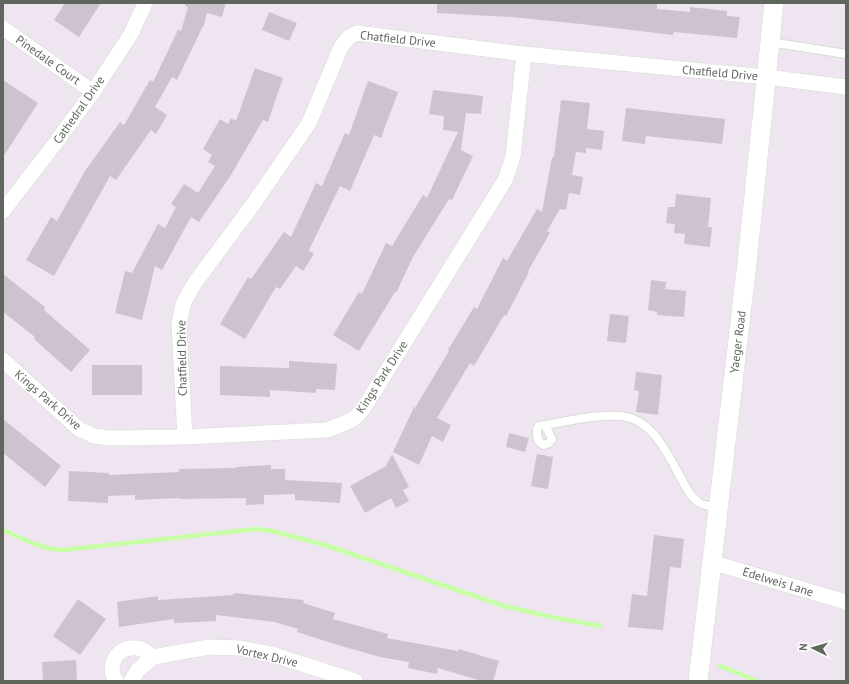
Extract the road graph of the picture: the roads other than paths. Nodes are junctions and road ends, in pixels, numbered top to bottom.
1 (145, 3) edge
2 (774, 3) edge
3 (3, 28) edge
4 (770, 42) junction
5 (524, 54) junction
6 (846, 54) edge
7 (766, 77) junction
8 (846, 87) edge
9 (93, 92) junction
10 (3, 211) edge
11 (3, 360) edge
12 (545, 425) dead end
13 (185, 436) junction
14 (718, 507) junction
15 (711, 562) junction
16 (846, 602) edge
17 (153, 656) junction
18 (116, 681) edge
19 (131, 681) edge
20 (355, 681) edge
21 (698, 681) edge

1 - 9 street, Cathedral Drive
2 - 4 street, Yaeger Road
3 - 9 street, Pinedale Court
4 - 6 lane
4 - 7 street, Yaeger Road
5 - 7 street, Chatfield Drive
5 - 13 street, Kings Park Drive
5 - 13 street, Chatfield Drive
7 - 8 street, Chatfield Drive
7 - 14 street, Yaeger Road
9 - 10 street, Cathedral Drive
11 - 13 street, Kings Park Drive
12 - 14 lane
14 - 15 street, Yaeger Road
15 - 16 street, Edelweis Lane
15 - 21 street, Yaeger Road
17 - 18 street
17 - 19 street
17 - 20 street, Vortex Drive

